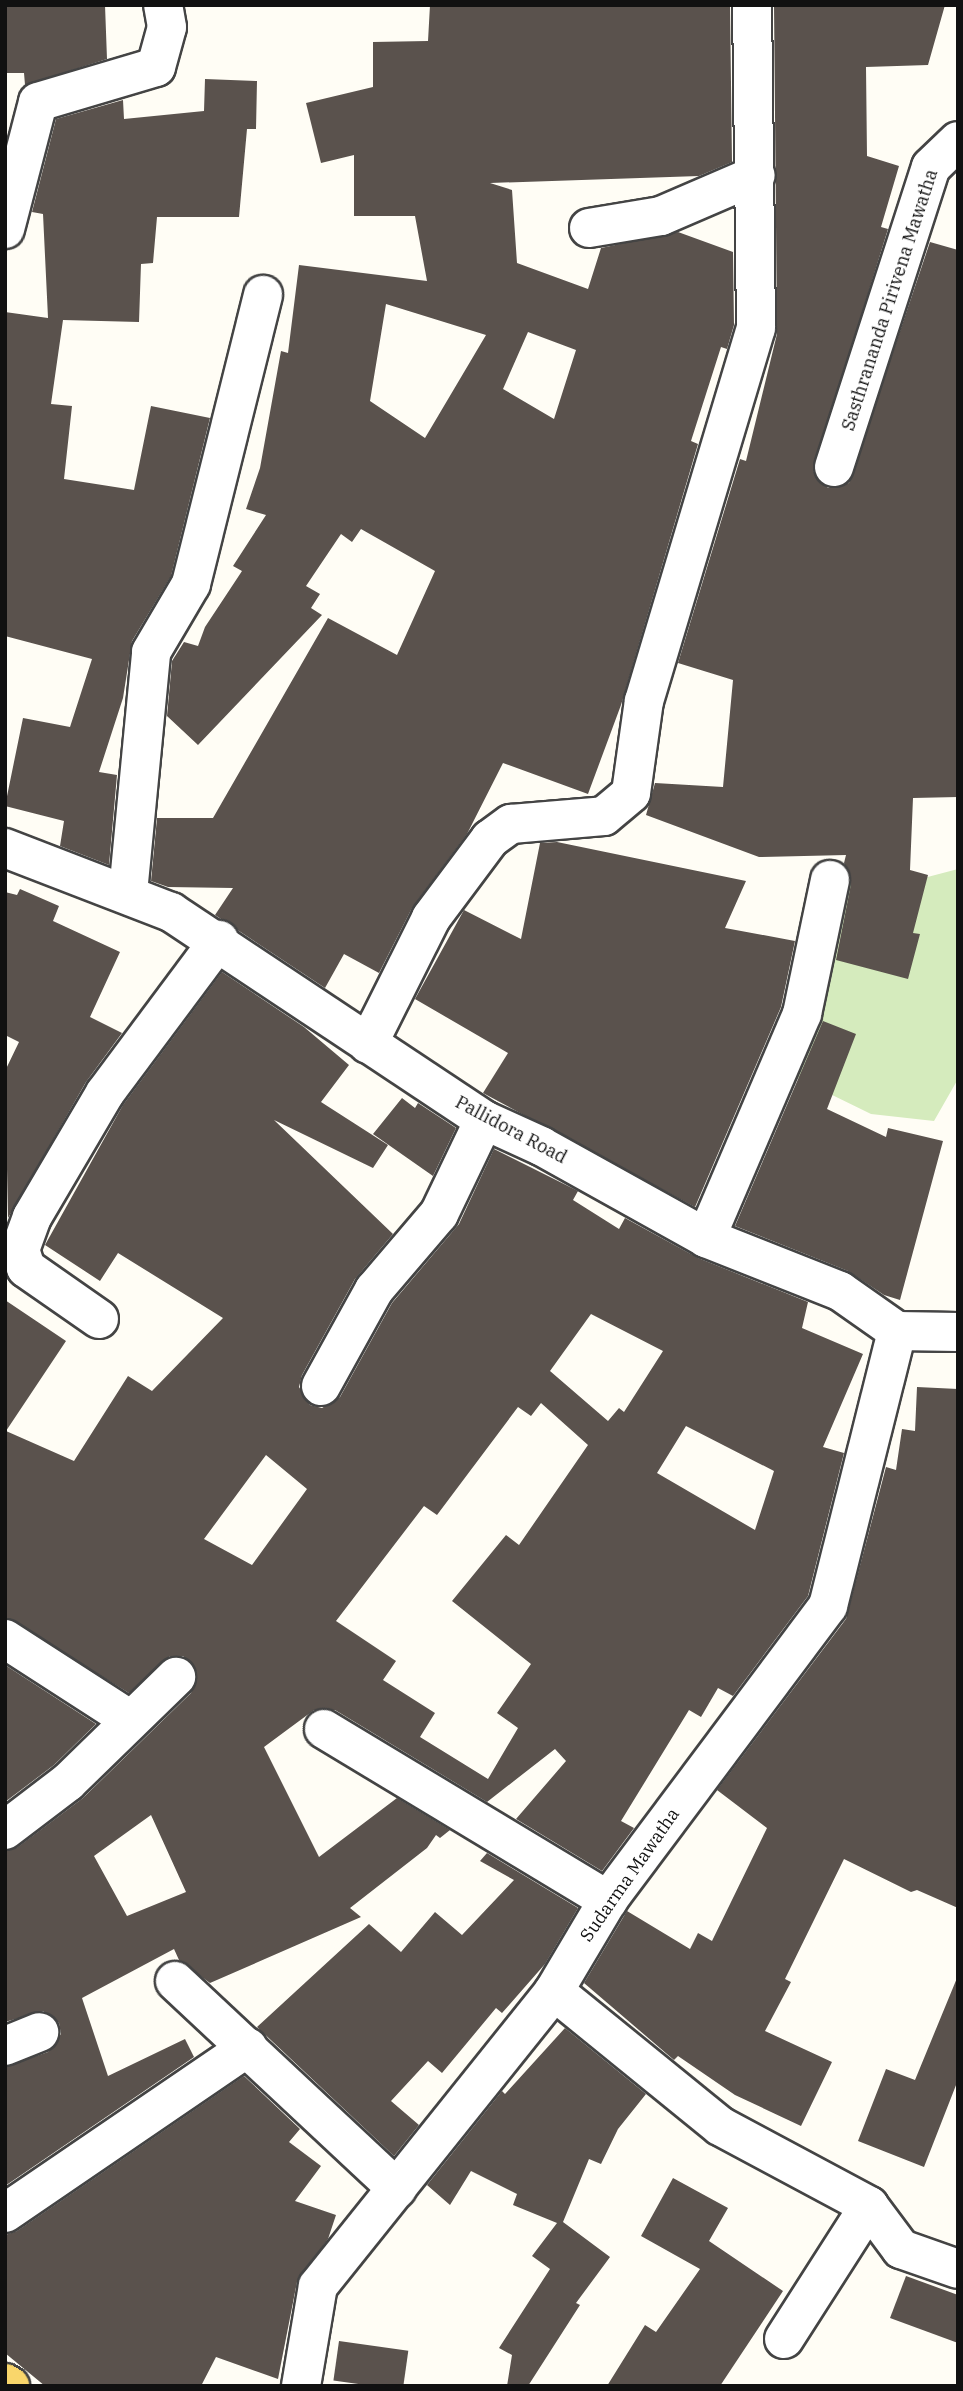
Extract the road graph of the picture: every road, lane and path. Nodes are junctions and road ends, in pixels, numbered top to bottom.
1 (163, 5) edge
2 (752, 5) edge
3 (958, 141) edge
4 (756, 174) junction
5 (589, 228) dead end
6 (5, 229) edge
7 (263, 295) dead end
8 (834, 467) dead end
9 (5, 848) edge
10 (830, 880) dead end
11 (128, 893) junction
12 (219, 940) junction
13 (368, 1044) junction
14 (484, 1120) junction
15 (706, 1238) junction
16 (99, 1319) dead end
17 (897, 1331) junction
18 (958, 1332) edge
19 (321, 1386) dead end
20 (5, 1639) edge
21 (176, 1677) dead end
22 (129, 1719) junction
23 (324, 1729) dead end
24 (5, 1830) edge
25 (608, 1900) junction
26 (175, 1981) dead end
27 (554, 1991) junction
28 (248, 2047) junction
29 (397, 2189) junction
30 (869, 2206) junction
31 (5, 2213) edge
32 (958, 2269) edge
33 (784, 2339) dead end
34 (5, 2383) edge
35 (10, 2386) edge
36 (301, 2386) edge

1 - 6 street
2 - 4 street
3 - 8 street, Sasthrananda Pirivena Mawatha
4 - 5 street
4 - 13 street
7 - 11 street
9 - 11 street, Pallidora Road
10 - 15 street
11 - 12 street, Pallidora Road
12 - 13 street, Pallidora Road
12 - 16 street
13 - 14 street, Pallidora Road
14 - 15 street, Pallidora Road
14 - 19 street
15 - 17 street, Pallidora Road
17 - 18 street
17 - 25 street, Sudarma Mawatha
20 - 22 street
21 - 22 street
22 - 24 street
23 - 25 street
25 - 27 street, Sudarma Mawatha
26 - 28 street
27 - 29 street, Sudarma Mawatha
27 - 30 street
28 - 29 street
28 - 31 street
29 - 36 street, Sudarma Mawatha
30 - 32 street
30 - 33 street
34 - 35 main road

